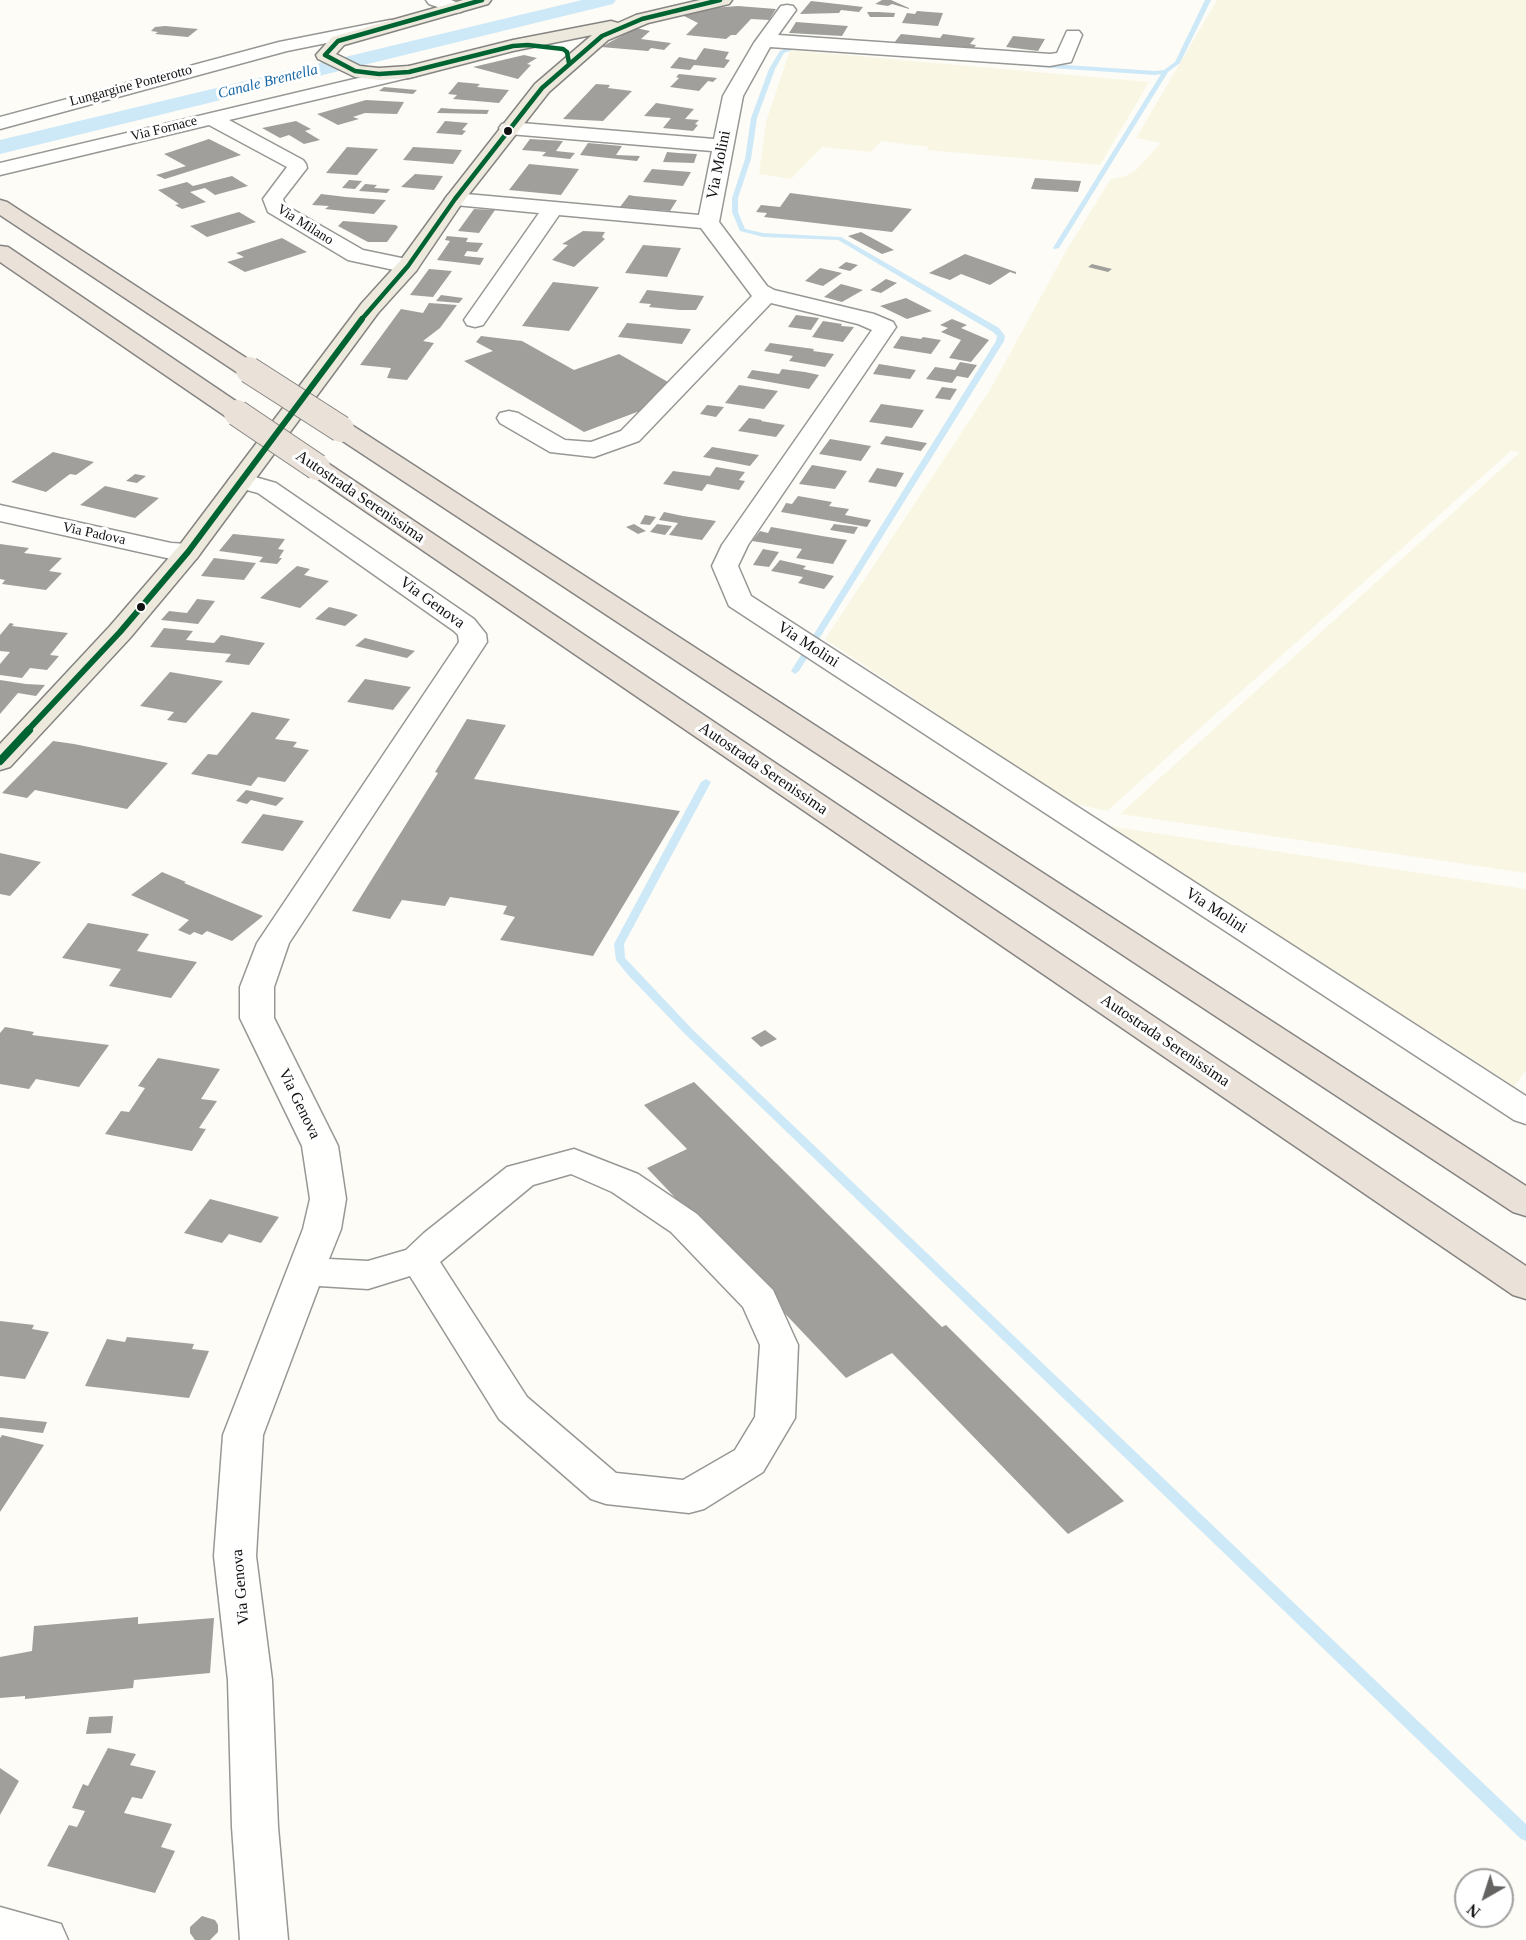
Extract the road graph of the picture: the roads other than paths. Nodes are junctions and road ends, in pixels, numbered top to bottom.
1 (435, 0) edge
2 (482, 0) edge
3 (719, 1) edge
4 (788, 3) edge
5 (454, 8) junction
6 (642, 19) junction
7 (390, 25) junction
8 (1073, 35) dead end
9 (767, 40) junction
10 (513, 46) junction
11 (262, 53) junction
12 (327, 56) junction
13 (569, 63) junction
14 (354, 71) junction
15 (409, 72) junction
16 (328, 92) junction
17 (210, 118) junction
18 (0, 123) edge
19 (509, 128) junction
20 (723, 146) junction
21 (0, 169) edge
22 (455, 199) junction
23 (0, 206) edge
24 (554, 208) junction
25 (708, 222) junction
26 (0, 252) edge
27 (408, 266) junction
28 (766, 296) junction
29 (475, 320) dead end
30 (508, 418) dead end
31 (241, 481) junction
32 (0, 513) edge
33 (188, 552) junction
34 (0, 761) edge
35 (1526, 1112) edge
36 (1526, 1203) edge
37 (419, 1260) junction
38 (305, 1271) junction
39 (1526, 1285) edge
40 (0, 1929) edge
41 (44, 1940) edge
42 (264, 1940) edge

1 - 5 street
2 - 5 main road, Lungargine Ponterotto
3 - 6 main road
4 - 9 street, Via Molini
5 - 7 main road, Lungargine Ponterotto
6 - 10 main road, Via Fornace
6 - 13 main road
7 - 11 street, Lungargine Ponterotto
7 - 12 main road, Lungargine Ponterotto
8 - 9 street
9 - 20 street, Via Molini
10 - 13 main road
10 - 15 main road, Via Fornace
11 - 12 street, Lungargine Ponterotto
11 - 18 street, Lungargine Ponterotto
12 - 14 main road, Via Fornace
13 - 19 main road
14 - 15 main road, Via Fornace
14 - 16 street, Via Fornace
15 - 16 street, Via Fornace
16 - 17 street, Via Fornace
17 - 21 street, Via Fornace
17 - 27 street, Via Milano
19 - 20 street
19 - 22 main road
20 - 25 street, Via Molini
22 - 24 street
22 - 27 main road
23 - 36 highway, bridge
24 - 25 street
24 - 29 street
25 - 28 street, Via Molini
26 - 39 highway, Autostrada Serenissima, bridge
27 - 31 main road
28 - 30 street
28 - 35 street, Via Molini
31 - 33 main road
31 - 38 street, Via Genova
32 - 33 street, Via Padova
33 - 34 main road
37 - 37 street
37 - 38 street
38 - 42 street, Via Genova
40 - 41 street

